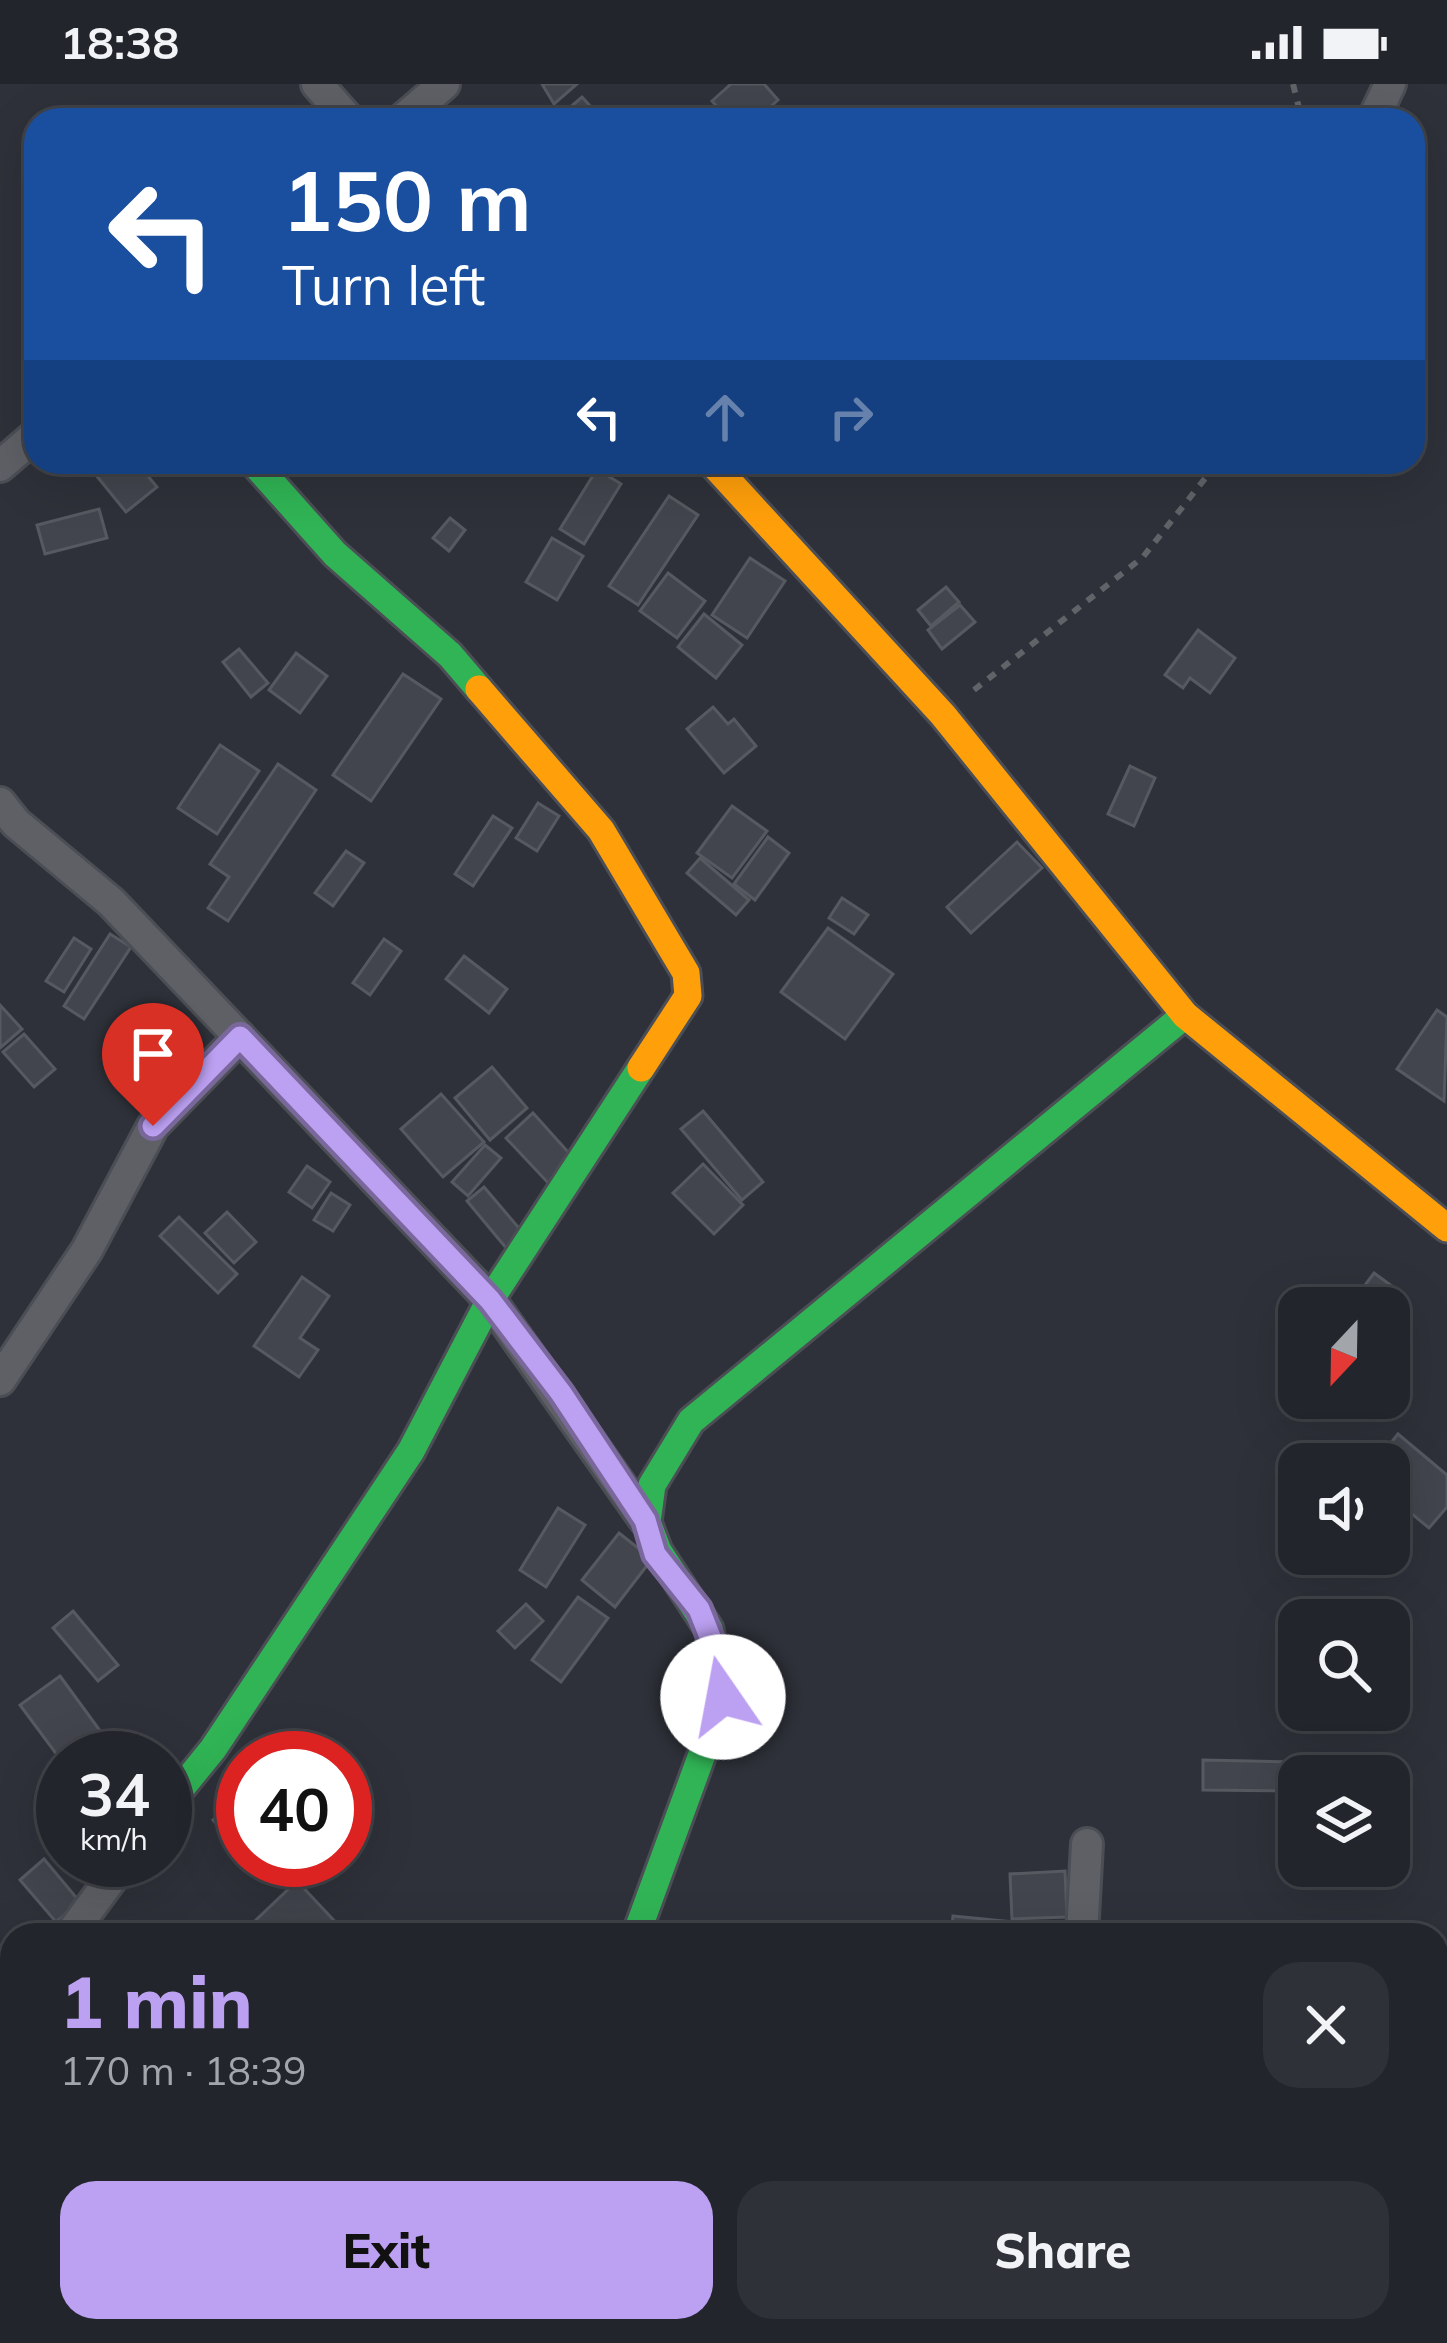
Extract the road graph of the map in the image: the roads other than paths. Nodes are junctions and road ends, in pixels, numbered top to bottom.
1 (317, 84) edge
2 (444, 84) edge
3 (338, 108) edge
4 (416, 108) edge
5 (24, 445) edge
6 (0, 466) edge
7 (265, 474) edge
8 (722, 474) edge
9 (0, 803) edge
10 (1185, 1015) junction
11 (240, 1037) junction
12 (1447, 1228) edge
13 (490, 1300) junction
14 (0, 1381) edge
15 (645, 1520) junction
16 (192, 1775) edge
17 (1087, 1844) dead end
18 (105, 1887) edge
19 (79, 1923) edge
20 (640, 1923) edge
21 (1083, 1923) edge

1 - 3 street
2 - 4 street
5 - 6 street
7 - 13 street
8 - 10 street
9 - 11 street
10 - 12 street
10 - 15 street
11 - 13 street
11 - 14 street
13 - 15 street
13 - 16 street
15 - 20 street
17 - 21 street
18 - 19 street

